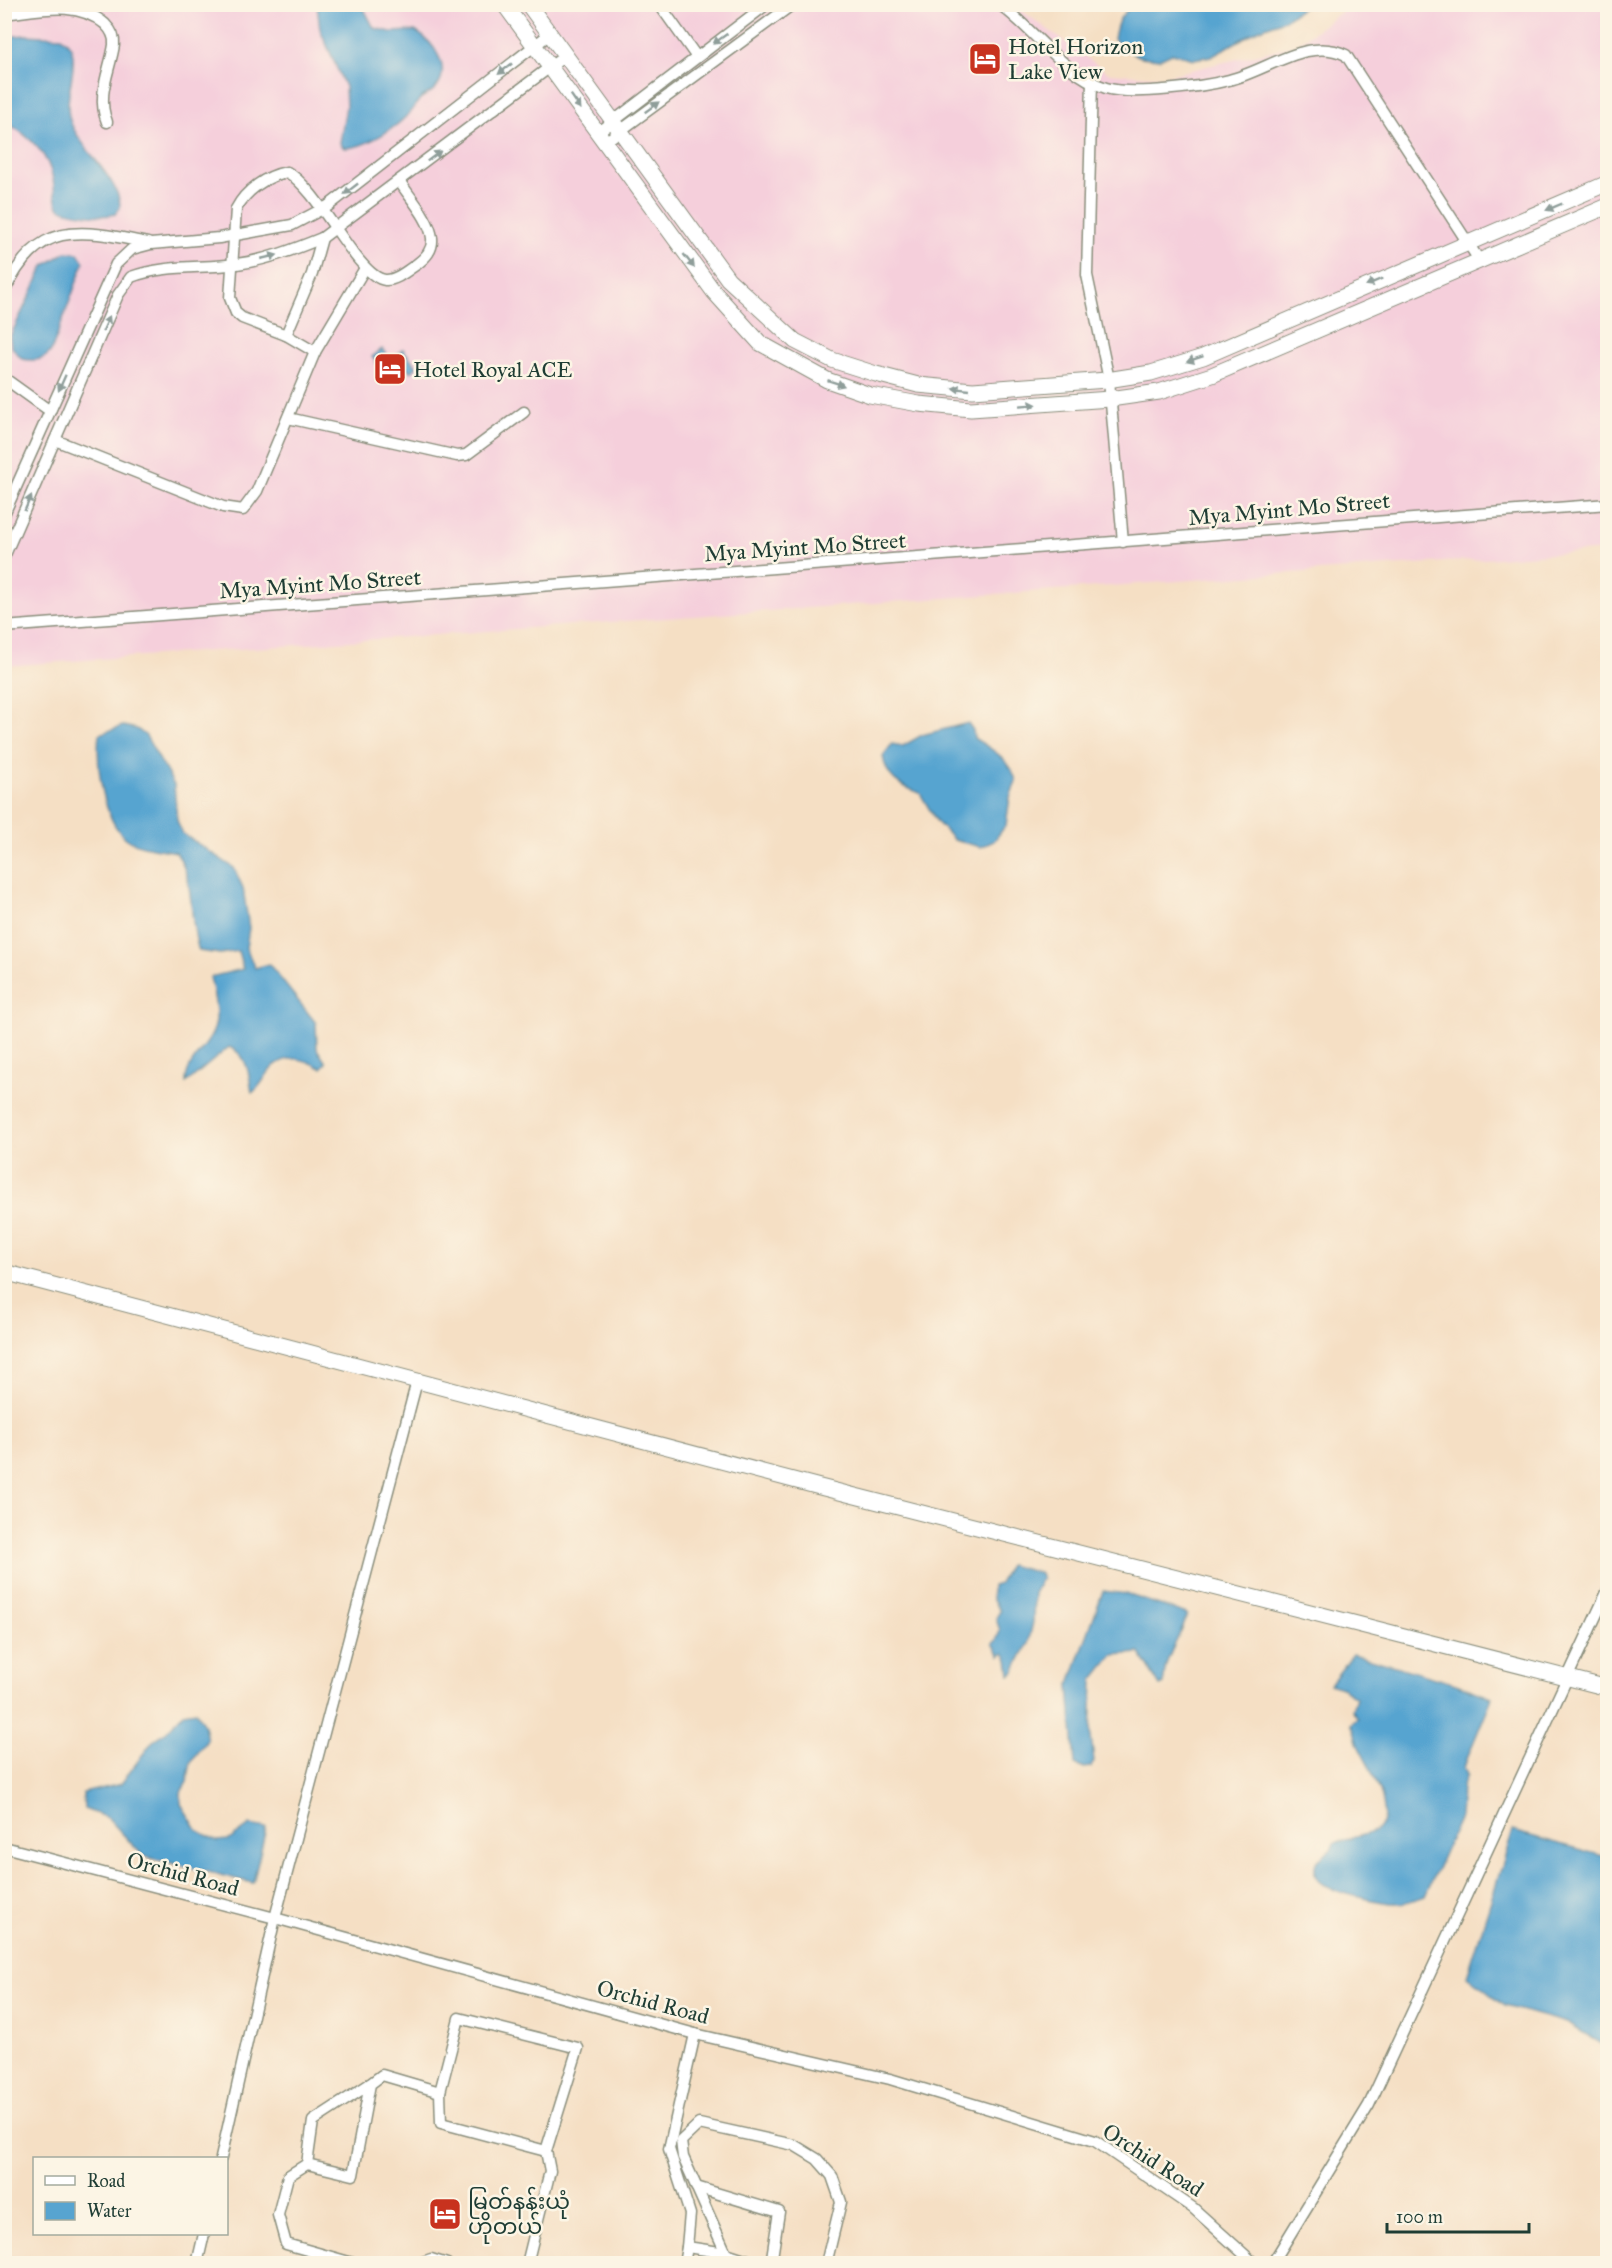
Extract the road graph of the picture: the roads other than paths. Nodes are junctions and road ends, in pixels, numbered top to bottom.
1 (504, 4) edge
2 (528, 4) edge
3 (659, 4) edge
4 (793, 4) edge
5 (999, 4) edge
6 (763, 8) edge
7 (4, 14) edge
8 (768, 24) junction
9 (551, 33) junction
10 (536, 45) junction
11 (566, 55) junction
12 (696, 56) junction
13 (551, 67) junction
14 (1092, 81) junction
15 (107, 122) dead end
16 (617, 126) junction
17 (601, 137) junction
18 (400, 182) junction
19 (1608, 183) edge
20 (1608, 206) edge
21 (323, 209) junction
22 (337, 229) junction
23 (233, 235) junction
24 (322, 238) junction
25 (1469, 243) junction
26 (151, 244) junction
27 (1479, 260) junction
28 (231, 265) junction
29 (365, 268) junction
30 (4, 292) edge
31 (286, 335) junction
32 (315, 351) junction
33 (4, 378) edge
34 (1109, 380) junction
35 (1110, 399) junction
36 (50, 411) junction
37 (524, 412) dead end
38 (288, 418) junction
39 (55, 440) junction
40 (1608, 504) edge
41 (4, 514) edge
42 (1123, 542) junction
43 (4, 557) edge
44 (4, 627) edge
45 (4, 1272) edge
46 (417, 1381) junction
47 (1608, 1590) edge
48 (1568, 1678) junction
49 (1608, 1688) edge
50 (4, 1847) edge
51 (275, 1918) junction
52 (695, 2034) junction
53 (370, 2084) junction
54 (440, 2092) junction
55 (546, 2151) junction
56 (221, 2157) edge
57 (307, 2164) junction
58 (696, 2187) junction
59 (204, 2235) edge
60 (687, 2247) junction
61 (724, 2258) edge
62 (197, 2264) edge
63 (356, 2264) edge
64 (417, 2264) edge
65 (447, 2264) edge
66 (527, 2264) edge
67 (684, 2264) edge
68 (760, 2264) edge
69 (771, 2264) edge
70 (826, 2264) edge
71 (1255, 2264) edge
72 (1272, 2264) edge

1 - 10 main road
2 - 9 main road
3 - 12 street
4 - 8 street
5 - 14 street
6 - 8 street
6 -> 12 street
7 - 15 street
16 -> 8 street
9 - 10 street
9 - 11 main road
10 - 13 main road
10 -> 21 street
11 - 13 street
11 - 16 main road
12 - 16 street
13 -> 17 main road
18 -> 13 street
14 - 25 street
14 - 34 street
16 - 17 street
34 -> 16 main road
17 -> 35 main road
18 - 22 street
18 - 29 street
19 -> 25 main road
20 - 27 main road
21 - 22 street
21 - 23 street
21 - 23 street
22 - 24 street
22 - 29 street
23 - 26 street
23 - 28 street
28 -> 24 street
24 - 31 street
25 - 27 street
25 -> 34 main road
26 - 30 street
26 -> 36 street
27 - 35 main road
28 - 31 street
39 -> 28 street
29 - 32 street
31 - 32 street
32 - 38 street
33 - 36 street
34 - 35 street
35 - 42 street
36 - 41 street
37 - 38 street
38 - 39 street
43 -> 39 street
40 - 42 street, Mya Myint Mo Street
42 - 44 street, Mya Myint Mo Street
45 - 46 main road
46 - 48 main road
46 - 51 street
47 - 48 street
48 - 49 main road
48 - 72 street
50 - 51 street, Orchid Road
51 - 52 street, Orchid Road
51 - 56 street
52 - 60 street
52 - 71 street, Orchid Road
53 - 54 street
53 - 57 street
53 - 57 street
54 - 55 street
54 - 55 street
55 - 66 street
57 - 63 street
58 - 61 street
58 - 69 street
58 - 70 street
59 - 62 street
60 - 61 street
60 - 67 street
61 - 68 street
64 - 65 street

